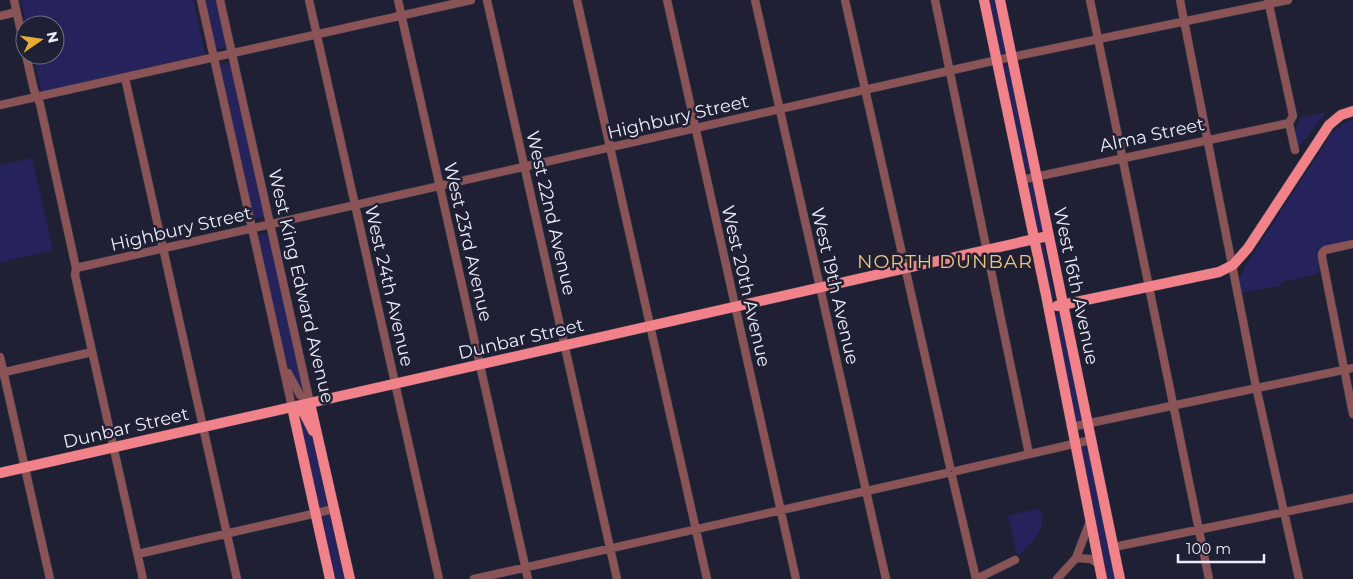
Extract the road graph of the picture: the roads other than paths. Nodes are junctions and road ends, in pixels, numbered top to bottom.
1 (14, 0) edge
2 (200, 0) edge
3 (220, 0) edge
4 (309, 0) edge
5 (398, 0) edge
6 (471, 0) edge
7 (487, 0) edge
8 (577, 0) edge
9 (667, 0) edge
10 (756, 0) edge
11 (845, 0) edge
12 (935, 0) edge
13 (984, 0) edge
14 (1000, 0) edge
15 (1090, 0) edge
16 (1180, 0) edge
17 (1288, 0) edge
18 (1269, 2) edge
19 (16, 12) junction
20 (17, 15) edge
21 (402, 15) junction
22 (0, 16) edge
23 (1184, 22) junction
24 (316, 34) junction
25 (1098, 40) junction
26 (232, 54) junction
27 (1011, 57) junction
28 (214, 58) junction
29 (997, 60) junction
30 (28, 65) edge
31 (950, 71) junction
32 (125, 78) junction
33 (866, 90) junction
34 (36, 97) junction
35 (0, 105) edge
36 (780, 110) junction
37 (1353, 111) edge
38 (1289, 123) junction
39 (695, 128) junction
40 (1208, 140) junction
41 (610, 148) junction
42 (1295, 150) dead end
43 (1122, 158) junction
44 (525, 167) junction
45 (1036, 176) junction
46 (1021, 180) junction
47 (440, 186) junction
48 (355, 205) junction
49 (270, 224) junction
50 (252, 228) junction
51 (1048, 236) junction
52 (1034, 240) junction
53 (1353, 244) edge
54 (163, 248) junction
55 (986, 250) junction
56 (1233, 264) junction
57 (76, 268) junction
58 (905, 268) junction
59 (1149, 287) junction
60 (820, 289) junction
61 (1063, 304) junction
62 (735, 308) junction
63 (1048, 308) junction
64 (650, 326) junction
65 (565, 345) junction
66 (92, 352) junction
67 (281, 356) junction
68 (0, 357) edge
69 (480, 364) junction
70 (1353, 368) edge
71 (1344, 370) junction
72 (2, 373) edge
73 (395, 384) junction
74 (1257, 388) junction
75 (310, 403) junction
76 (292, 406) junction
77 (1174, 406) junction
78 (1353, 414) edge
79 (1088, 424) junction
80 (204, 427) junction
81 (1071, 427) junction
82 (318, 438) junction
83 (1091, 440) junction
84 (1074, 443) junction
85 (114, 447) junction
86 (1029, 454) junction
87 (24, 467) junction
88 (0, 472) edge
89 (951, 472) junction
90 (866, 491) junction
91 (1353, 498) edge
92 (334, 509) junction
93 (781, 511) junction
94 (1285, 512) junction
95 (316, 513) junction
96 (1090, 522) junction
97 (696, 529) junction
98 (1199, 530) junction
99 (227, 533) junction
100 (1114, 547) junction
101 (611, 548) junction
102 (138, 554) junction
103 (1076, 558) junction
104 (1015, 560) dead end
105 (1099, 564) junction
106 (526, 568) junction
107 (50, 579) edge
108 (144, 579) edge
109 (237, 579) edge
110 (330, 579) edge
111 (350, 579) edge
112 (439, 579) edge
113 (474, 579) edge
114 (528, 579) edge
115 (618, 579) edge
116 (707, 579) edge
117 (796, 579) edge
118 (886, 579) edge
119 (976, 579) edge
120 (1057, 579) edge
121 (1102, 579) edge
122 (1120, 579) edge
123 (1209, 579) edge
124 (1299, 579) edge

1 - 19 street
2 - 28 street, West King Edward Avenue
3 - 26 street, West King Edward Avenue
4 - 24 street, West 24th Avenue
5 - 21 street, West 23rd Avenue
6 - 21 street
7 - 44 street, West 22nd Avenue
8 - 41 street
9 - 39 street, West 20th Avenue
10 - 36 street, West 19th Avenue
11 - 33 street
12 - 31 street
13 - 29 main road, West 16th Avenue
14 - 27 main road, West 16th Avenue
15 - 25 street
16 - 23 street
17 - 18 street, Highbury Street
18 - 23 street, Highbury Street
18 - 38 street
19 - 20 street
19 - 22 street
21 - 24 street
21 - 47 street, West 23rd Avenue
23 - 25 street, Highbury Street
23 - 40 street
24 - 26 street
24 - 48 street, West 24th Avenue
25 - 27 street, Highbury Street
25 - 43 street
26 - 28 street
26 - 49 street, West King Edward Avenue
27 - 29 street, Highbury Street
27 - 45 main road, West 16th Avenue
28 - 32 street
28 - 50 street, West King Edward Avenue
29 - 31 street, Highbury Street
29 - 46 main road, West 16th Avenue
30 - 34 street
31 - 33 street, Highbury Street
31 - 55 street
32 - 34 street
32 - 54 street
33 - 36 street, Highbury Street
33 - 58 street
34 - 35 street
34 - 57 street
36 - 39 street, Highbury Street
36 - 60 street, West 19th Avenue
37 - 56 main road
38 - 40 street, Alma Street
38 - 42 street
39 - 41 street, Highbury Street
39 - 62 street, West 20th Avenue
40 - 43 street, Alma Street
40 - 56 street
41 - 44 street, Highbury Street
41 - 64 street
43 - 45 street, Alma Street
43 - 59 street
44 - 47 street, Highbury Street
44 - 65 street, West 22nd Avenue
45 - 46 street, Alma Street
45 - 51 main road, West 16th Avenue
46 - 52 main road, West 16th Avenue
47 - 48 street, Highbury Street
47 - 69 street, West 23rd Avenue
48 - 49 street, Highbury Street
48 - 73 street, West 24th Avenue
49 - 50 street, Highbury Street
49 - 75 street, West King Edward Avenue
50 - 54 street, Highbury Street
50 - 67 street, West King Edward Avenue
51 - 52 main road, Dunbar Street
51 - 61 main road, West 16th Avenue
52 - 55 main road, Dunbar Street
52 - 63 main road, West 16th Avenue
53 - 71 street
54 - 57 street, Highbury Street
54 - 80 street
55 - 58 main road, Dunbar Street
55 - 86 street
56 - 59 main road
56 - 74 street
57 - 66 street
58 - 60 main road, Dunbar Street
58 - 89 street
59 - 61 main road
59 - 77 street
60 - 62 main road, Dunbar Street
60 - 90 street, West 19th Avenue
61 - 63 main road
61 - 79 main road, West 16th Avenue
62 - 64 main road, Dunbar Street
62 - 93 street, West 20th Avenue
63 - 81 main road, West 16th Avenue
64 - 65 main road, Dunbar Street
64 - 97 street
65 - 69 main road, Dunbar Street
65 - 101 street, West 22nd Avenue
66 - 72 street
66 - 85 street
67 - 75 street
67 - 76 street, West King Edward Avenue
68 - 72 street
69 - 73 main road, Dunbar Street
69 - 106 street, West 23rd Avenue
70 - 71 street
71 - 74 street
71 - 78 street
72 - 87 street
73 - 75 main road, Dunbar Street
73 - 112 street, West 24th Avenue
74 - 77 street
74 - 94 street
75 - 76 main road, Dunbar Street
75 - 82 main road, West King Edward Avenue
76 - 80 main road, Dunbar Street
76 - 82 main road
76 - 95 main road, West King Edward Avenue
77 - 79 street
77 - 98 street
79 - 81 street
79 - 83 main road, West 16th Avenue
80 - 85 main road, Dunbar Street
80 - 99 street
81 - 84 main road, West 16th Avenue
82 - 92 main road, West King Edward Avenue
83 - 84 street
83 - 100 main road, West 16th Avenue
84 - 86 street
84 - 96 main road, West 16th Avenue
85 - 87 main road, Dunbar Street
85 - 102 street
86 - 89 street
87 - 88 main road, Dunbar Street
87 - 107 street
89 - 90 street
89 - 119 street
90 - 93 street
90 - 118 street, West 19th Avenue
91 - 94 street
92 - 95 street
92 - 111 main road, West King Edward Avenue
93 - 97 street
93 - 117 street, West 20th Avenue
94 - 98 street
94 - 124 street
95 - 99 street
95 - 110 main road, West King Edward Avenue
96 - 103 street
96 - 105 main road, West 16th Avenue
97 - 101 street
97 - 116 street
98 - 100 street
98 - 123 street
99 - 102 street
99 - 109 street
100 - 122 main road, West 16th Avenue
101 - 106 street
101 - 115 street, West 22nd Avenue
102 - 108 street
103 - 105 street
103 - 120 street
104 - 119 street
105 - 121 main road, West 16th Avenue
106 - 113 street
106 - 114 street, West 23rd Avenue

